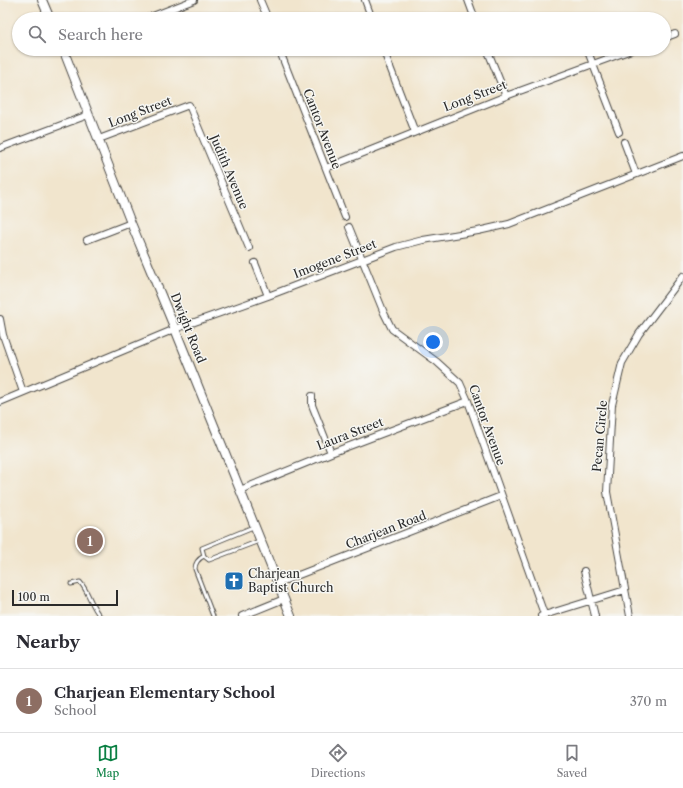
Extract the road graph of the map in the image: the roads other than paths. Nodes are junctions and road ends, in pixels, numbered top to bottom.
1 (42, 0) edge
2 (194, 0) edge
3 (260, 0) edge
4 (365, 0) edge
5 (468, 0) edge
6 (47, 12) edge
7 (163, 12) edge
8 (265, 12) edge
9 (369, 12) edge
10 (472, 12) edge
11 (675, 34) dead end
12 (671, 35) edge
13 (67, 56) edge
14 (282, 56) edge
15 (386, 56) edge
16 (490, 56) edge
17 (590, 56) edge
18 (615, 56) edge
19 (593, 64) junction
20 (506, 96) junction
21 (189, 105) joint
22 (88, 115) junction
23 (415, 132) junction
24 (619, 132) dead end
25 (99, 139) junction
26 (624, 142) dead end
27 (0, 148) edge
28 (683, 156) edge
29 (326, 168) junction
30 (636, 174) junction
31 (345, 218) dead end
32 (131, 223) junction
33 (349, 228) dead end
34 (87, 240) dead end
35 (249, 248) dead end
36 (362, 260) junction
37 (255, 263) dead end
38 (683, 276) edge
39 (268, 296) junction
40 (0, 320) edge
41 (175, 329) junction
42 (23, 392) junction
43 (312, 396) dead end
44 (468, 401) junction
45 (0, 402) edge
46 (331, 453) junction
47 (240, 490) junction
48 (501, 496) junction
49 (255, 526) junction
50 (260, 540) junction
51 (204, 556) junction
52 (584, 571) dead end
53 (278, 583) junction
54 (71, 584) dead end
55 (625, 590) junction
56 (284, 599) junction
57 (592, 600) junction
58 (543, 615) edge
59 (100, 616) edge
60 (214, 616) edge
61 (242, 616) edge
62 (291, 616) edge
63 (595, 616) edge
64 (630, 616) edge

1 - 6 street
2 - 7 street
3 - 8 street
4 - 9 street
5 - 10 street
11 - 12 street
13 - 22 street, Dwight Road
14 - 29 street, Cantor Avenue
15 - 23 street
16 - 20 street
17 - 19 street
18 - 19 street, Long Street
19 - 20 street, Long Street
19 - 24 street
20 - 23 street, Long Street
21 - 25 street, Long Street
21 - 35 street, Judith Avenue
22 - 25 street, Dwight Road
22 - 27 street
23 - 29 street, Long Street
25 - 32 street, Dwight Road
26 - 30 street
28 - 30 street, Imogene Street
29 - 31 street, Cantor Avenue
30 - 36 street, Imogene Street
32 - 34 street
32 - 41 street, Dwight Road
33 - 36 street, Cantor Avenue
36 - 39 street, Imogene Street
36 - 44 street, Cantor Avenue
37 - 39 street
38 - 55 street, Pecan Circle
39 - 41 street, Imogene Street
40 - 42 street
41 - 42 street, Imogene Street
41 - 47 street, Dwight Road
42 - 45 street, Imogene Street
43 - 46 street
44 - 46 street, Laura Street
44 - 48 street, Cantor Avenue
46 - 47 street, Laura Street
47 - 49 street, Dwight Road
48 - 53 street, Charjean Road
48 - 58 street, Cantor Avenue
49 - 50 street, Dwight Road
49 - 51 lane
50 - 51 lane
50 - 53 street, Dwight Road
51 - 60 lane
52 - 57 street
53 - 56 street, Dwight Road
54 - 59 lane
55 - 57 street
55 - 64 street, Pecan Circle
56 - 61 street
56 - 62 street, Dwight Road
57 - 58 street
57 - 63 street

